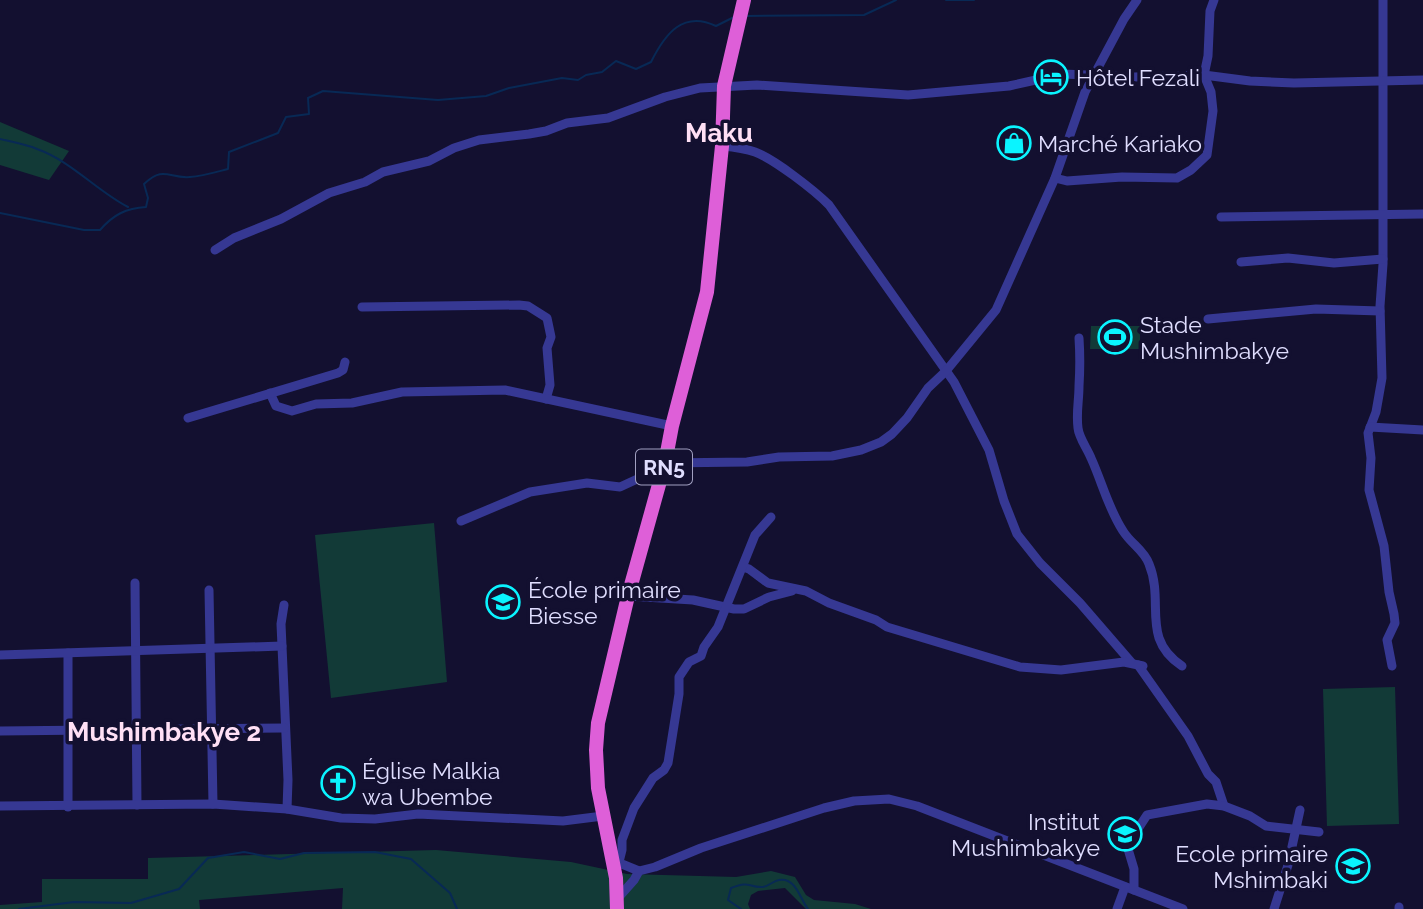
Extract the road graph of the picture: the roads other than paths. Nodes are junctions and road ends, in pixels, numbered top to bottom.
1 (1137, 0) edge
2 (1214, 0) edge
3 (1383, 0) edge
4 (741, 11) edge
5 (1093, 75) junction
6 (1204, 75) junction
7 (1423, 80) edge
8 (1382, 81) junction
9 (724, 86) junction
10 (722, 146) junction
11 (1055, 178) junction
12 (1382, 214) junction
13 (1423, 214) edge
14 (1221, 217) dead end
15 (215, 250) dead end
16 (1383, 260) junction
17 (1241, 262) dead end
18 (362, 307) dead end
19 (1380, 311) junction
20 (1208, 319) dead end
21 (1079, 338) dead end
22 (345, 362) dead end
23 (946, 371) junction
24 (270, 393) junction
25 (546, 399) junction
26 (188, 418) dead end
27 (672, 426) junction
28 (1370, 427) junction
29 (1423, 430) edge
30 (663, 469) junction
31 (771, 517) dead end
32 (461, 521) dead end
33 (1134, 544) junction
34 (1121, 545) dead end
35 (743, 567) junction
36 (135, 583) dead end
37 (209, 590) dead end
38 (794, 590) junction
39 (628, 596) junction
40 (284, 605) dead end
41 (726, 606) junction
42 (282, 646) junction
43 (210, 648) junction
44 (135, 650) junction
45 (68, 653) junction
46 (0, 655) edge
47 (1137, 664) junction
48 (1182, 666) dead end
49 (1392, 666) dead end
50 (212, 728) junction
51 (284, 728) junction
52 (136, 729) junction
53 (68, 730) junction
54 (0, 731) edge
55 (213, 804) junction
56 (137, 805) junction
57 (0, 806) edge
58 (1224, 806) junction
59 (68, 807) junction
60 (287, 809) junction
61 (1300, 810) dead end
62 (605, 822) junction
63 (1296, 830) junction
64 (626, 831) junction
65 (1319, 832) dead end
66 (615, 861) junction
67 (639, 871) junction
68 (1130, 889) junction
69 (618, 903) edge
70 (1117, 909) edge
71 (1183, 909) edge
72 (1274, 909) edge

1 - 5 street
2 - 6 street
3 - 8 street
4 - 9 highway, RN5
5 - 6 street
5 - 9 street
5 - 11 street
6 - 8 street
6 - 11 street
7 - 8 street
8 - 12 street
9 - 10 highway, RN5
9 - 15 street
10 - 23 street
10 - 27 highway, RN5
11 - 23 street
12 - 13 street
12 - 14 street
12 - 16 street
16 - 17 street
16 - 19 street
18 - 25 street
19 - 20 street
19 - 28 street
21 - 33 street
22 - 24 street
23 - 30 street
23 - 47 street
24 - 25 street
24 - 26 street
25 - 27 street
27 - 30 highway, RN5
28 - 29 street
28 - 49 street
30 - 32 street
30 - 39 highway, RN5
31 - 35 street
33 - 34 street
33 - 48 street
35 - 38 street
35 - 41 street
36 - 44 street
37 - 43 street
38 - 41 street
38 - 47 street
39 - 41 street
39 - 62 highway, RN5
40 - 42 street
41 - 64 street
42 - 43 street
42 - 51 street
43 - 44 street
43 - 50 street
44 - 45 street
44 - 52 street
45 - 46 street
45 - 53 street
47 - 58 street
50 - 51 street
50 - 52 street
50 - 55 street
51 - 60 street
52 - 53 street
52 - 56 street
53 - 54 street
53 - 59 street
55 - 56 street
55 - 60 street
56 - 59 street
57 - 59 street
58 - 63 street
58 - 68 street
60 - 62 street
61 - 63 street
62 - 64 street
62 - 66 highway, RN5
63 - 65 street
63 - 72 street
64 - 66 street
66 - 67 street
66 - 69 highway, RN5
67 - 68 street
67 - 69 street
68 - 70 street
68 - 71 street

